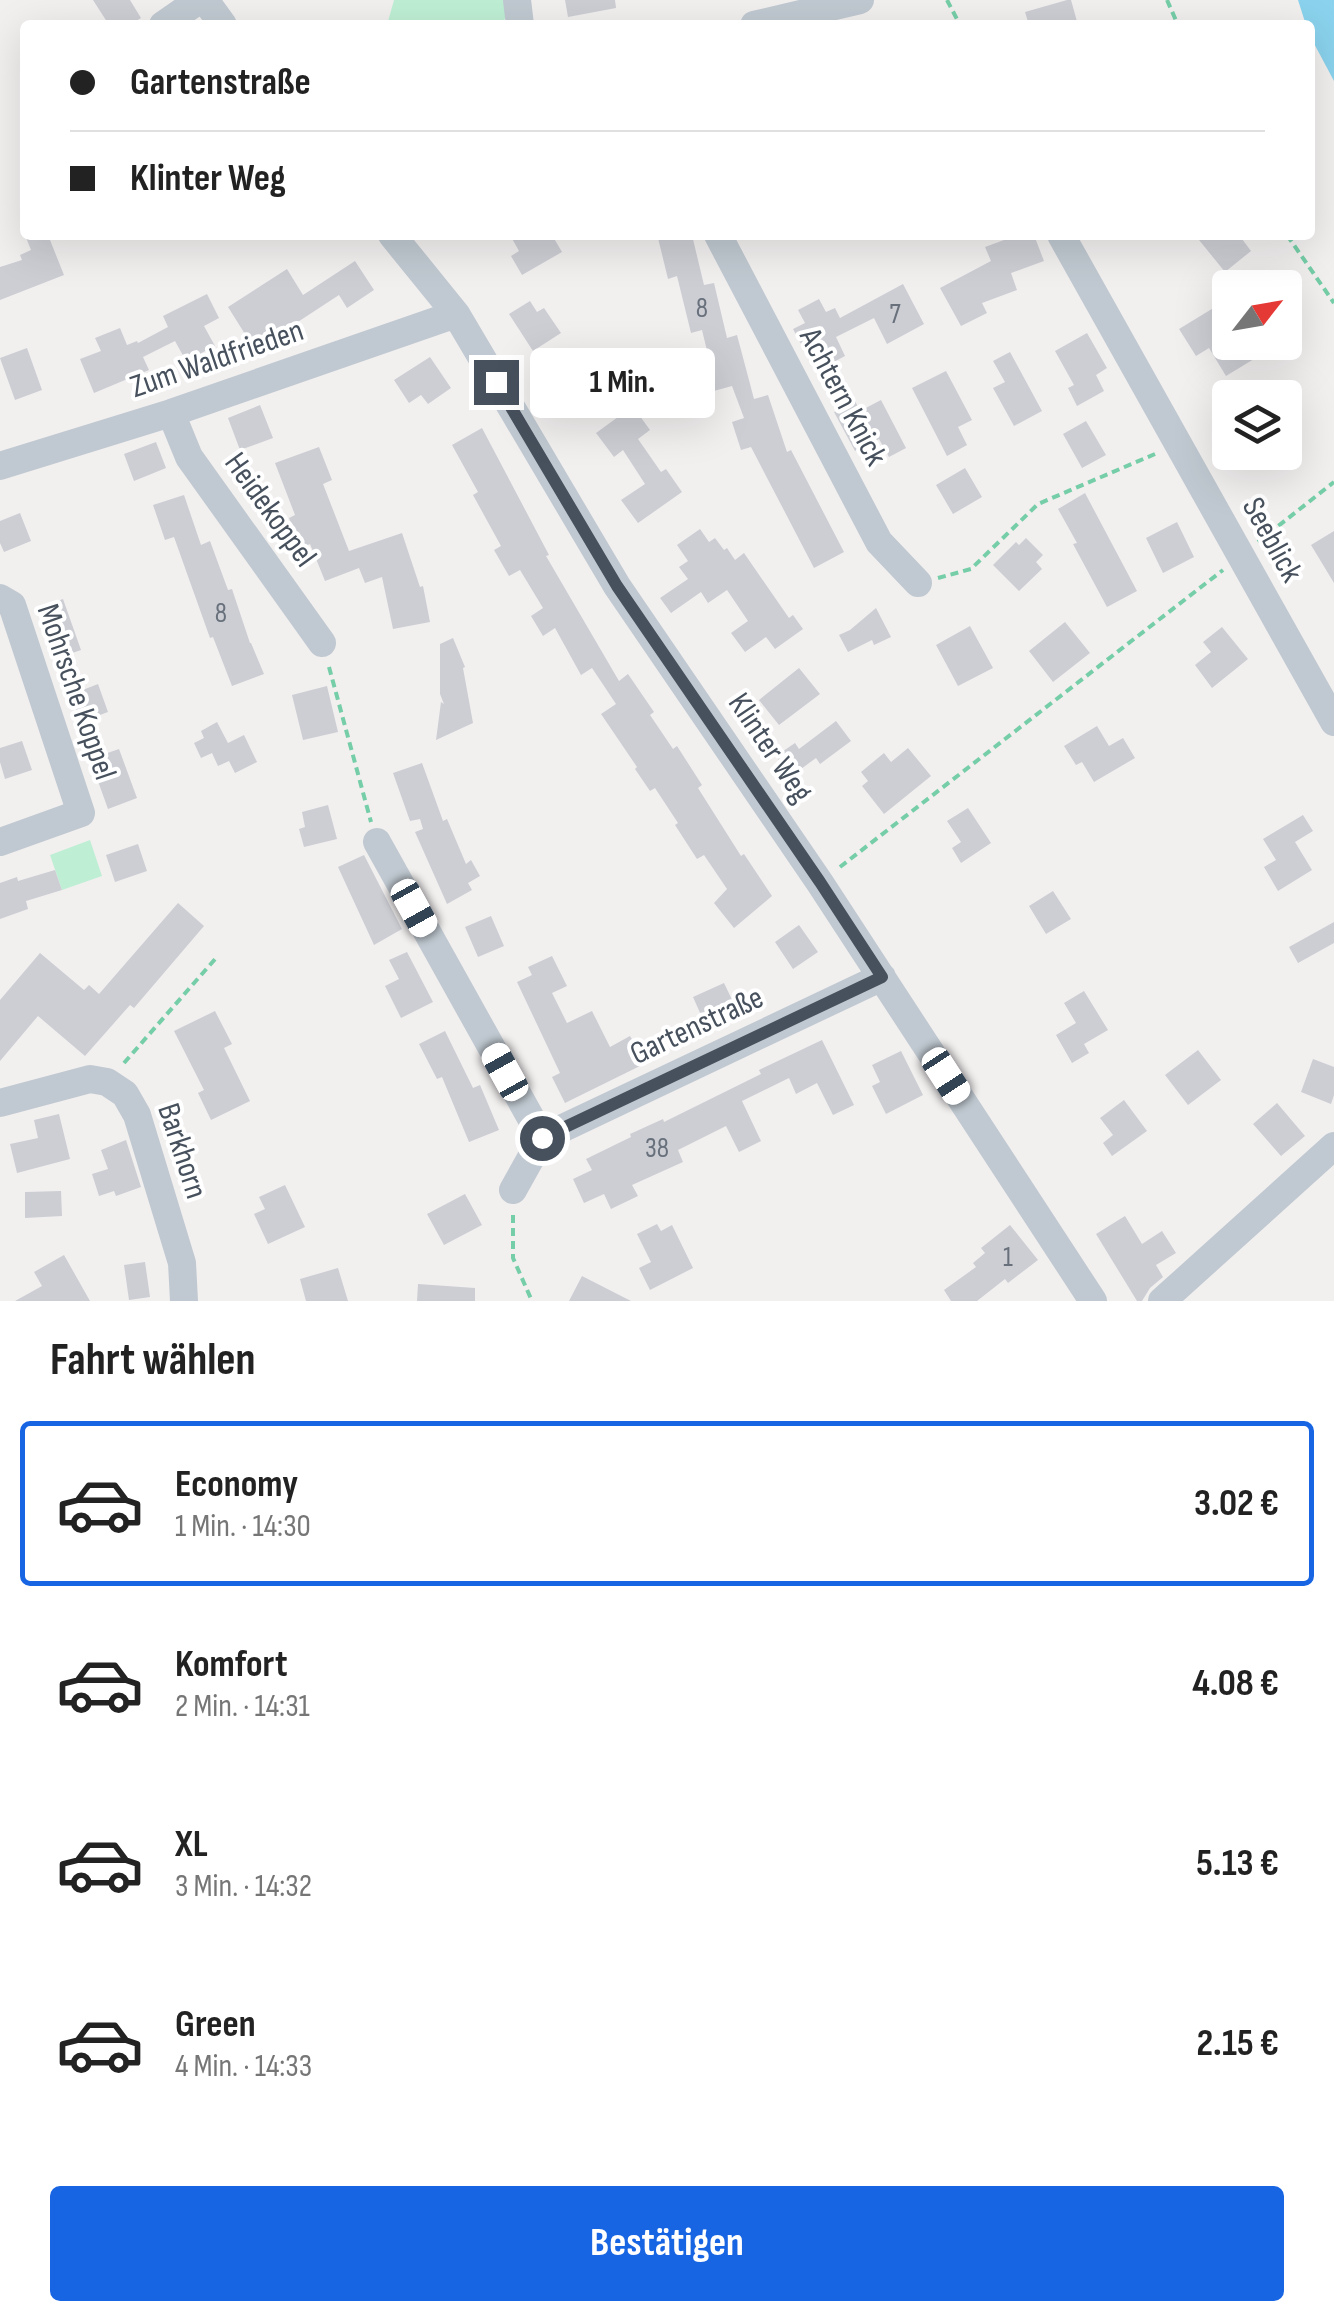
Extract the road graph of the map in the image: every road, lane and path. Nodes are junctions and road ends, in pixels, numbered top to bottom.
1 (202, 0) edge
2 (860, 0) edge
3 (171, 20) edge
4 (219, 20) edge
5 (775, 20) edge
6 (396, 240) edge
7 (721, 240) edge
8 (1064, 240) edge
9 (1290, 240) edge
10 (1334, 303) edge
11 (456, 314) junction
12 (171, 412) junction
13 (1178, 444) junction
14 (0, 466) edge
15 (1334, 482) edge
16 (1241, 556) junction
17 (918, 583) joint
18 (0, 598) edge
19 (322, 644) joint
20 (1334, 722) edge
21 (12, 838) edge
22 (377, 842) joint
23 (820, 882) junction
24 (216, 958) dead end
25 (882, 977) junction
26 (107, 1082) junction
27 (0, 1103) edge
28 (542, 1138) junction
29 (1334, 1146) edge
30 (513, 1190) joint
31 (184, 1301) edge
32 (532, 1301) edge
33 (1093, 1301) edge
34 (1162, 1301) edge

1 - 3 street
1 - 4 street
2 - 5 street
6 - 11 street, Klinter Weg
7 - 17 street, Achtern Knick
8 - 13 street, Seeblick
9 - 10 path
11 - 12 street, Zum Waldfrieden
11 - 23 street, Klinter Weg
12 - 14 street, Zum Waldfrieden
12 - 19 street, Heidekoppel
13 - 16 street, Seeblick
13 - 17 path
15 - 16 path
16 - 20 street, Seeblick
16 - 23 path
18 - 21 street, Mohrsche Koppel
19 - 22 path
22 - 28 street
23 - 25 street, Klinter Weg
24 - 26 path
25 - 28 street, Gartenstraße
25 - 33 street, Klinter Weg
26 - 27 street
26 - 31 street, Barkhorn
28 - 30 street
29 - 34 street
30 - 32 path

